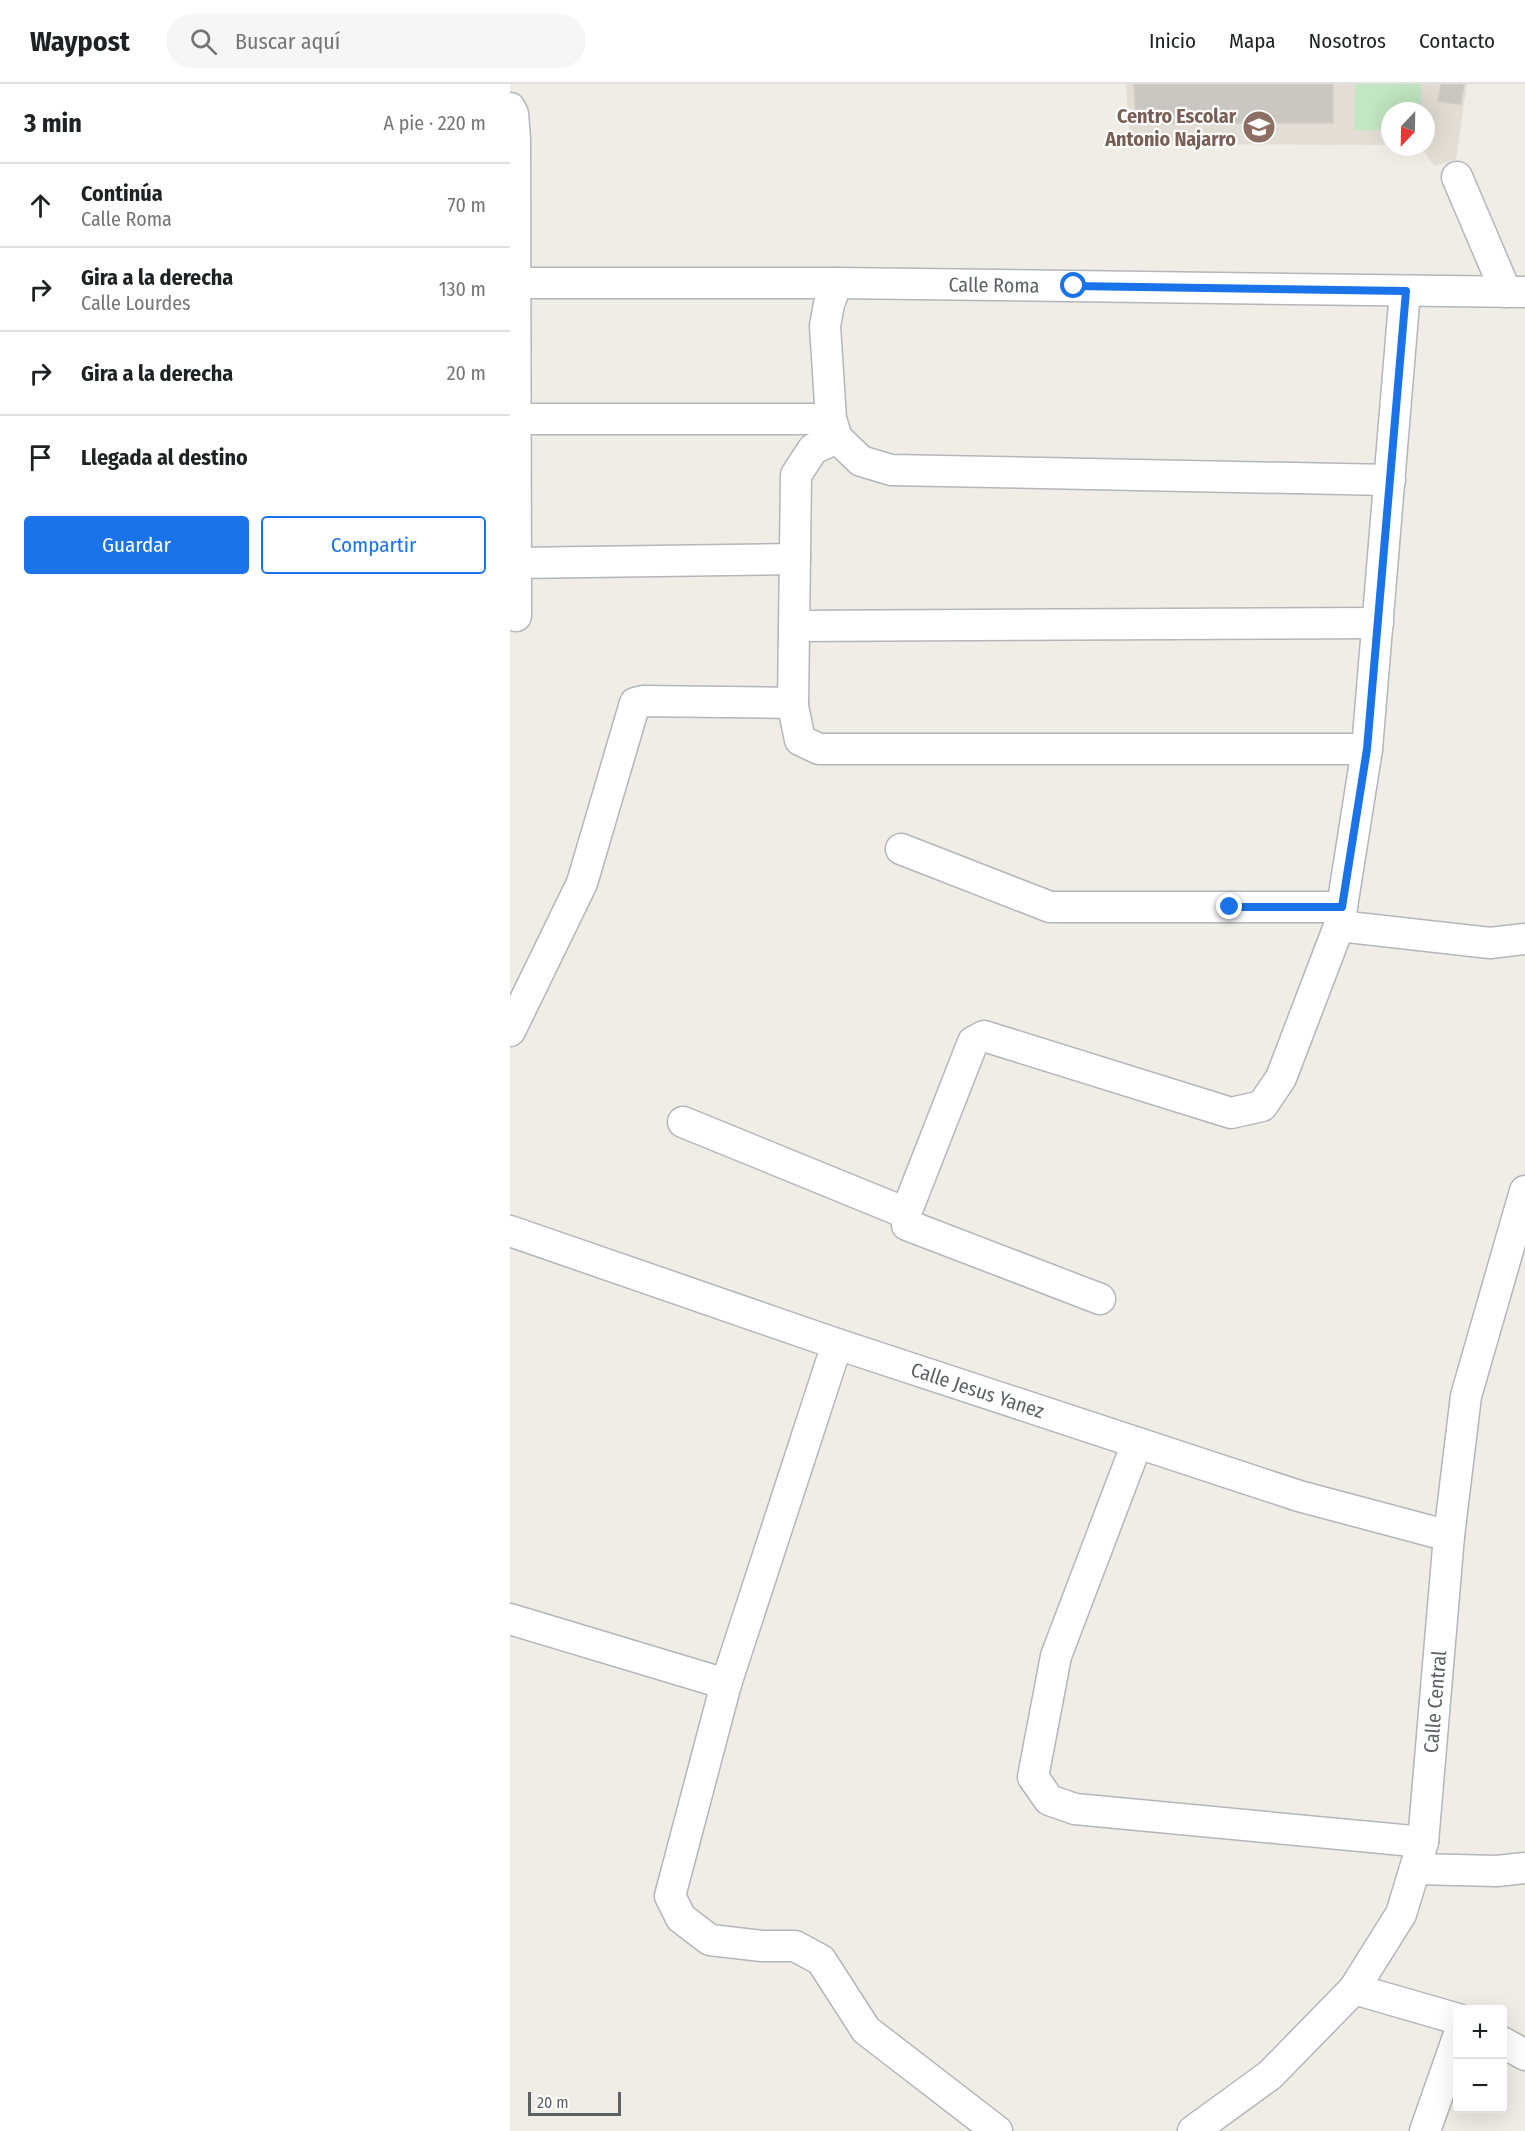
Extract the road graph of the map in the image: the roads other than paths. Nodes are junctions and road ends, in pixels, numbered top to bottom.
1 (510, 108) edge
2 (1457, 177) dead end
3 (513, 283) edge
4 (837, 283) junction
5 (1406, 291) junction
6 (1516, 292) edge
7 (513, 419) edge
8 (834, 428) junction
9 (1390, 480) junction
10 (513, 551) edge
11 (795, 559) junction
12 (516, 616) dead end
13 (1378, 623) junction
14 (794, 626) junction
15 (793, 703) junction
16 (1367, 749) junction
17 (901, 849) dead end
18 (1341, 916) junction
19 (1525, 939) edge
20 (510, 1031) edge
21 (683, 1122) dead end
22 (1525, 1191) edge
23 (906, 1213) junction
24 (510, 1231) edge
25 (1100, 1299) dead end
26 (837, 1344) junction
27 (1137, 1443) junction
28 (1449, 1536) junction
29 (510, 1619) edge
30 (726, 1684) junction
31 (1419, 1856) junction
32 (1525, 1868) edge
33 (1354, 1989) junction
34 (1453, 2018) edge
35 (1507, 2044) edge
36 (1453, 2051) edge
37 (1525, 2055) edge
38 (998, 2131) edge
39 (1193, 2131) edge
40 (1425, 2131) edge

1 - 3 street
2 - 6 street
3 - 4 street, Calle Roma
3 - 7 street
4 - 5 street, Calle Roma
4 - 8 street
5 - 6 street, Calle Roma
5 - 9 street
7 - 8 street
7 - 10 street
8 - 9 street
8 - 11 street
9 - 13 street
10 - 11 street
10 - 12 street
11 - 14 street
13 - 14 street
13 - 16 street
14 - 15 street
15 - 16 street
15 - 20 street
16 - 18 street
17 - 18 street
18 - 19 street
18 - 23 street
21 - 23 street
22 - 28 street, Calle Central
23 - 25 street
24 - 26 street, Calle Jesus Yanez
26 - 27 street, Calle Jesus Yanez
26 - 30 street
27 - 28 street, Calle Jesus Yanez
27 - 31 street
28 - 31 street, Calle Central
29 - 30 street
30 - 38 street
31 - 32 street
31 - 33 street, Calle Central
33 - 34 street
33 - 39 street, Calle Central
35 - 37 street
36 - 40 street

